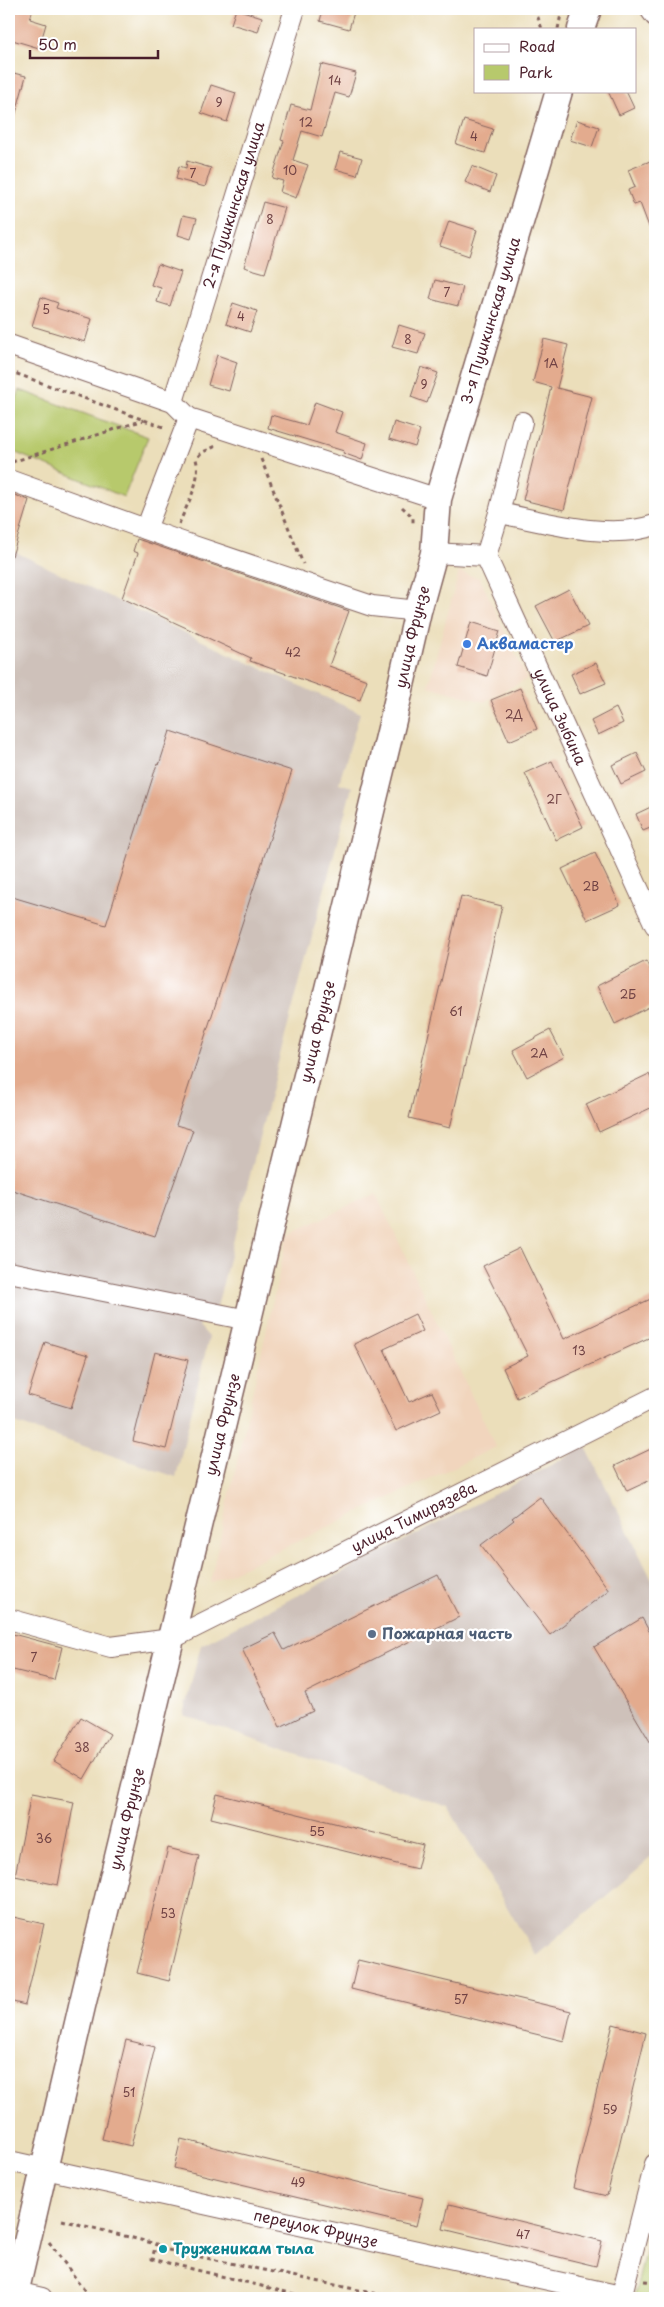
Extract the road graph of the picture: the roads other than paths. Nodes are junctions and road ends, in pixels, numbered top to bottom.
1 (296, 9) edge
2 (588, 9) edge
3 (650, 9) edge
4 (655, 16) edge
5 (581, 28) edge
6 (559, 92) edge
7 (9, 345) edge
8 (173, 402) junction
9 (188, 418) junction
10 (522, 422) dead end
11 (9, 480) edge
12 (438, 499) junction
13 (499, 512) junction
14 (655, 525) edge
15 (146, 530) junction
16 (434, 553) junction
17 (486, 556) junction
18 (418, 611) junction
19 (655, 925) edge
20 (9, 1272) edge
21 (248, 1320) junction
22 (655, 1397) edge
23 (9, 1619) edge
24 (171, 1639) junction
25 (9, 2161) edge
26 (655, 2164) edge
27 (45, 2169) junction
28 (15, 2295) edge
29 (621, 2297) edge
30 (42, 2298) edge

1 - 8 street, 2-я Пушкинская улица
2 - 5 main road
3 - 4 street
6 - 12 main road, 3-я Пушкинская улица
7 - 8 street
8 - 9 street
9 - 12 street
9 - 15 street
10 - 13 street
11 - 15 street
12 - 16 main road, 3-я Пушкинская улица
13 - 14 street
13 - 17 street
15 - 18 street
16 - 17 street
16 - 18 main road, улица Фрунзе
17 - 19 street, улица Зыбина
18 - 21 main road, улица Фрунзе
20 - 21 street
21 - 24 main road, улица Фрунзе
22 - 24 street, улица Тимирязева
23 - 24 street, улица Тимирязева
24 - 27 main road, улица Фрунзе
25 - 27 street, переулок Фрунзе
26 - 29 street
27 - 28 main road, улица Фрунзе
27 - 29 street, переулок Фрунзе
28 - 30 street

